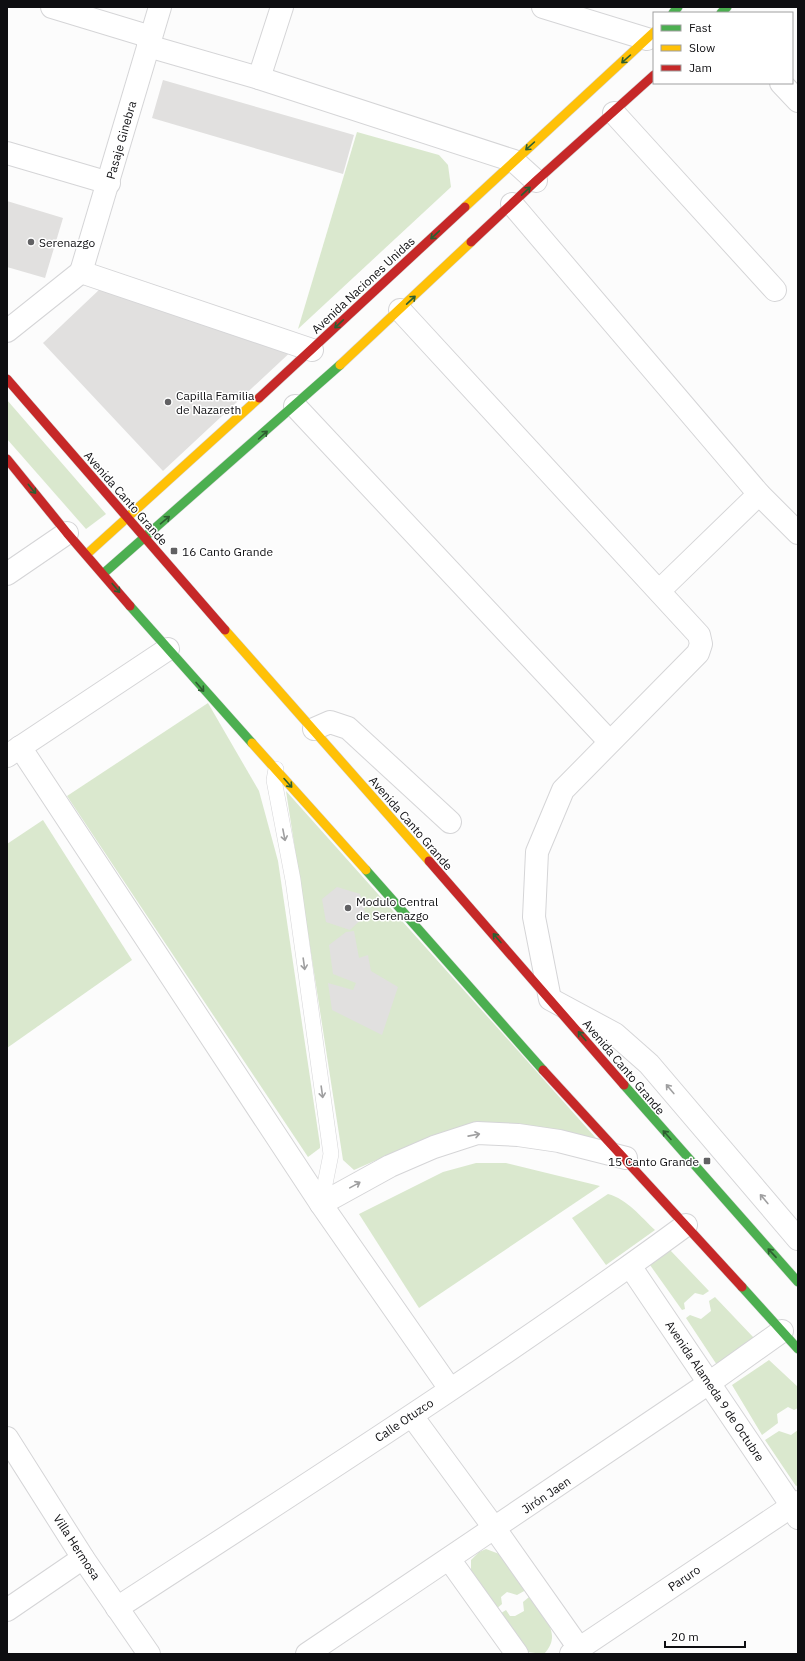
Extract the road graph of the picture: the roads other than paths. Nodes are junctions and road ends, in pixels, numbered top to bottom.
1 (52, 7) edge
2 (160, 7) edge
3 (282, 7) edge
4 (542, 7) edge
5 (651, 35) edge
6 (150, 42) junction
7 (653, 76) edge
8 (259, 78) junction
9 (782, 84) edge
10 (798, 101) edge
11 (614, 113) junction
12 (7, 153) edge
13 (514, 161) junction
14 (536, 181) junction
15 (109, 183) junction
16 (512, 204) junction
17 (81, 272) junction
18 (775, 290) dead end
19 (400, 310) junction
20 (7, 331) edge
21 (312, 350) junction
22 (7, 379) edge
23 (296, 406) junction
24 (7, 458) edge
25 (759, 494) junction
26 (126, 519) junction
27 (67, 532) junction
28 (798, 533) edge
29 (144, 537) junction
30 (86, 554) junction
31 (7, 574) edge
32 (104, 574) junction
33 (659, 591) junction
34 (168, 649) junction
35 (314, 729) junction
36 (609, 742) junction
37 (13, 752) edge
38 (276, 770) junction
39 (450, 822) dead end
40 (550, 999) junction
41 (626, 1158) junction
42 (321, 1204) junction
43 (686, 1225) junction
44 (798, 1239) edge
45 (630, 1266) junction
46 (798, 1282) edge
47 (782, 1331) junction
48 (798, 1349) edge
49 (709, 1383) junction
50 (450, 1389) junction
51 (412, 1416) junction
52 (7, 1438) edge
53 (796, 1509) edge
54 (496, 1529) junction
55 (83, 1558) junction
56 (449, 1559) junction
57 (117, 1608) junction
58 (7, 1610) edge
59 (575, 1651) edge
60 (149, 1654) edge
61 (307, 1654) edge
62 (517, 1654) edge

1 - 6 street
2 - 6 street, Pasaje Ginebra
3 - 8 street
4 - 5 street
5 -> 13 main road, Avenida Naciones Unidas
6 - 8 street
6 - 15 street, Pasaje Ginebra
7 - 11 main road
8 - 13 street
9 - 10 street
11 - 14 main road
11 - 18 street
12 - 15 street
13 - 14 street
13 -> 21 main road, Avenida Naciones Unidas
16 -> 14 main road
15 - 17 street, Pasaje Ginebra
19 -> 16 main road
16 - 25 street
17 - 20 street
17 - 21 street
19 - 23 main road
19 - 33 street
21 - 26 main road, Avenida Naciones Unidas
22 - 26 main road, Avenida Canto Grande
29 -> 23 main road
23 - 36 street
24 -> 27 main road
25 - 28 street
25 - 33 street
26 - 29 main road, Avenida Canto Grande
26 - 30 main road, Avenida Naciones Unidas
27 - 30 main road
27 - 31 street
29 - 32 main road
29 - 35 main road, Avenida Canto Grande
30 - 32 main road
32 -> 34 main road
33 - 36 street
34 - 37 street
34 -> 38 main road
35 - 39 street
40 -> 35 main road, Avenida Canto Grande
36 - 40 street
37 - 42 street
38 -> 41 main road
38 -> 42 lane
44 -> 40 street
46 -> 40 main road, Avenida Canto Grande
42 -> 41 street
41 - 43 main road
42 - 50 street
43 - 45 street, Calle Otuzco
43 - 47 main road
45 - 49 street, Avenida Alameda 9 de Octubre
45 - 50 street, Calle Otuzco
47 - 48 main road
47 - 49 street, Jirón Jaen
49 - 53 street, Avenida Alameda 9 de Octubre
49 - 54 street, Jirón Jaen
50 - 51 street, Calle Otuzco
51 - 54 street
51 - 57 street, Calle Otuzco
52 - 55 street, Villa Hermosa
53 - 59 street, Paruro
54 - 56 street, Jirón Jaen
54 - 59 street
55 - 57 street, Villa Hermosa
55 - 58 street
56 - 61 street, Jirón Jaen
56 - 62 street
57 - 60 street, Villa Hermosa

